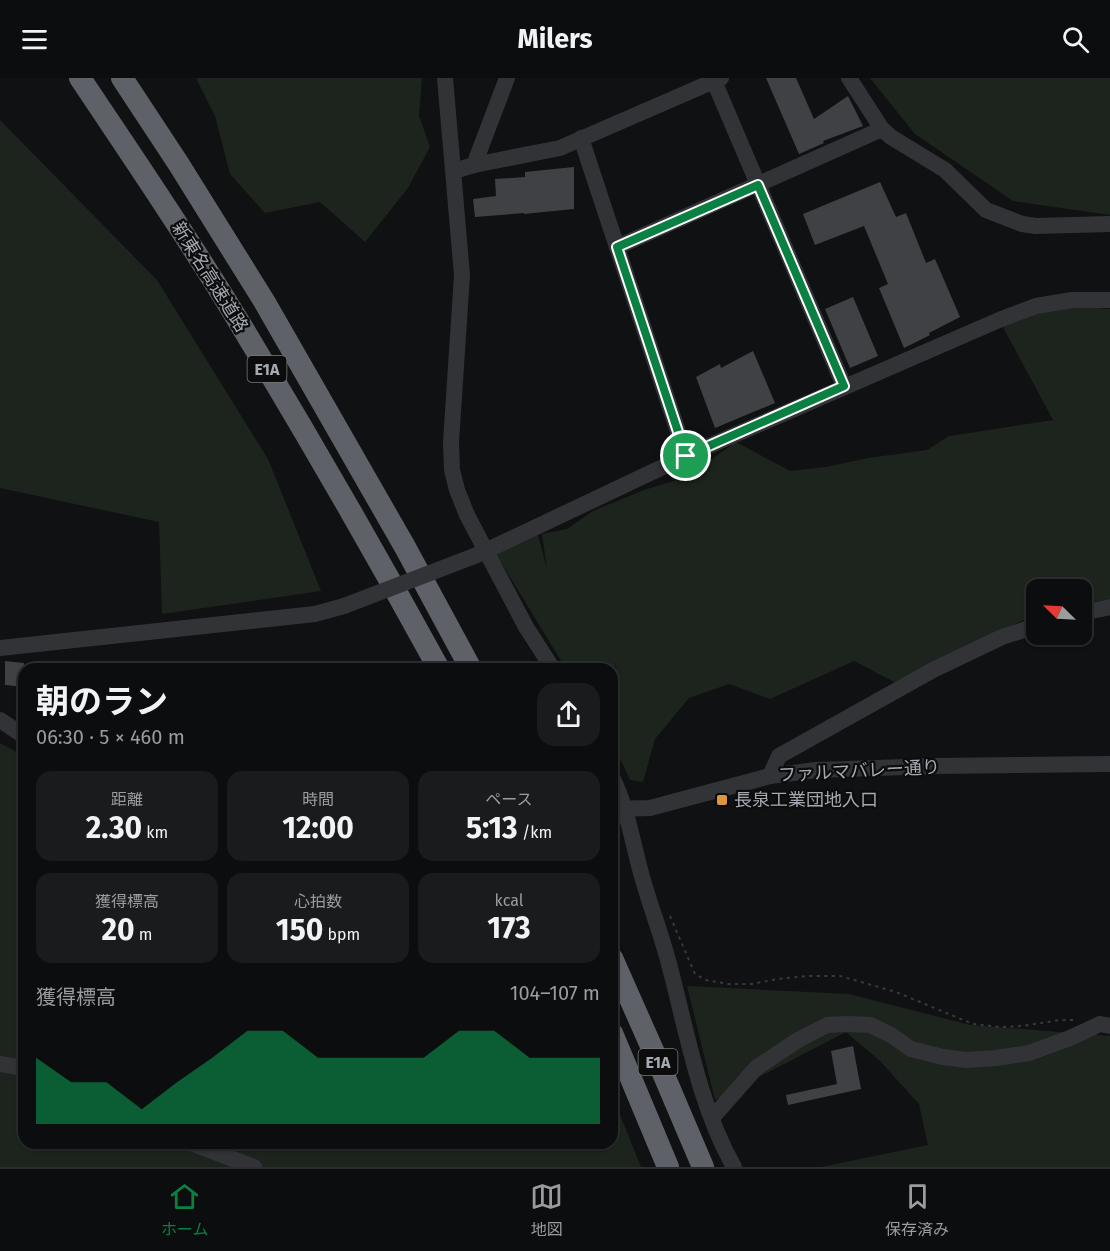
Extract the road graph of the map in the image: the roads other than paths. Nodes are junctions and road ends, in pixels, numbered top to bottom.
1 (80, 78) edge
2 (122, 78) edge
3 (445, 78) edge
4 (507, 78) edge
5 (849, 78) edge
6 (717, 80) edge
7 (882, 129) junction
8 (581, 138) junction
9 (474, 165) junction
10 (454, 171) junction
11 (758, 185) junction
12 (1110, 224) edge
13 (617, 247) junction
14 (1110, 300) edge
15 (844, 386) junction
16 (686, 456) junction
17 (482, 553) junction
18 (1110, 607) edge
19 (1092, 611) edge
20 (1026, 629) edge
21 (0, 648) edge
22 (436, 663) edge
23 (468, 663) edge
24 (549, 663) edge
25 (0, 720) edge
26 (18, 732) edge
27 (1110, 764) edge
28 (770, 776) junction
29 (619, 809) edge
30 (618, 972) edge
31 (1105, 1025) edge
32 (618, 1047) edge
33 (0, 1064) edge
34 (18, 1067) edge
35 (712, 1118) junction
36 (207, 1149) edge
37 (254, 1167) edge
38 (668, 1167) edge
39 (703, 1167) edge
40 (734, 1167) edge

1 - 22 highway, 新東名高速道路 / E1A
2 - 23 highway, 新東名高速道路 / E1A
3 - 10 street
4 - 9 street
5 - 7 street
6 - 8 street
6 - 11 street
7 - 11 street
7 - 12 street
8 - 9 street
8 - 13 street
9 - 10 street
10 - 17 street
11 - 13 street
11 - 15 street
13 - 16 street
14 - 15 street
15 - 16 street
16 - 17 street
17 - 21 street, bridge
17 - 24 street
18 - 19 street
20 - 28 street
25 - 26 street
27 - 28 street, ファルマバレー通り
28 - 29 street, ファルマバレー通り
29 - 35 street
30 - 39 highway, E1A
31 - 35 street
32 - 38 highway, E1A
33 - 34 street
35 - 40 street
36 - 37 street

